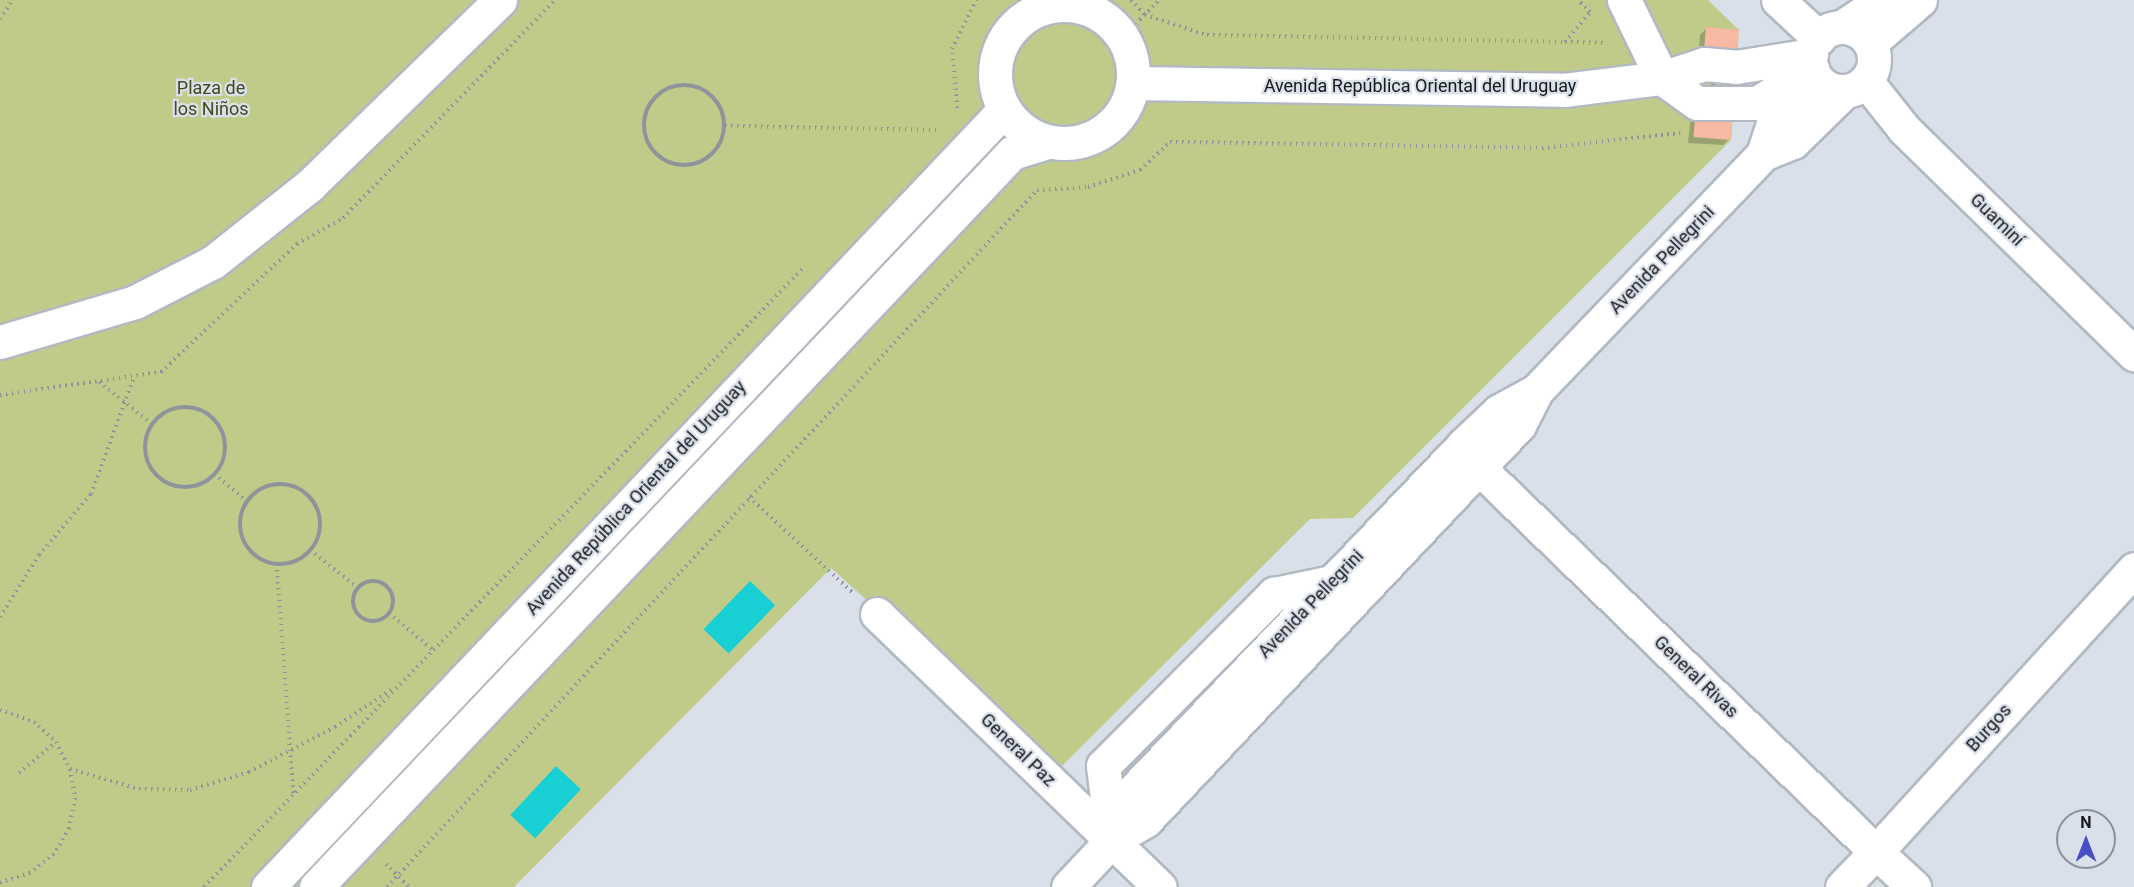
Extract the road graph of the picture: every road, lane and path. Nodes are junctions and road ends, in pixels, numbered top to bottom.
1 (13, 0) edge
2 (500, 0) edge
3 (976, 0) edge
4 (1131, 0) edge
5 (1159, 0) edge
6 (1578, 0) edge
7 (1624, 0) edge
8 (1778, 0) edge
9 (1882, 0) edge
10 (1920, 0) edge
11 (1061, 2) edge
12 (0, 20) edge
13 (1134, 26) junction
14 (1830, 63) junction
15 (1662, 78) junction
16 (1134, 83) junction
17 (1004, 110) junction
18 (950, 116) dead end
19 (943, 123) dead end
20 (725, 126) junction
21 (936, 130) junction
22 (1692, 132) dead end
23 (928, 139) dead end
24 (1048, 142) junction
25 (813, 258) dead end
26 (0, 342) edge
27 (2134, 354) edge
28 (135, 376) dead end
29 (99, 382) dead end
30 (1536, 391) junction
31 (125, 402) junction
32 (152, 424) junction
33 (1478, 467) junction
34 (214, 474) junction
35 (749, 497) junction
36 (247, 501) junction
37 (310, 550) junction
38 (277, 564) junction
39 (2134, 569) edge
40 (358, 588) junction
41 (389, 613) junction
42 (877, 614) joint
43 (0, 617) edge
44 (433, 650) junction
45 (401, 683) junction
46 (0, 710) edge
47 (56, 742) junction
48 (290, 750) junction
49 (70, 769) junction
50 (19, 773) dead end
51 (293, 794) junction
52 (1112, 840) junction
53 (1876, 852) junction
54 (0, 883) edge
55 (204, 887) edge
56 (268, 887) edge
57 (316, 887) edge
58 (387, 887) edge
59 (1068, 887) edge
60 (1160, 887) edge
61 (1842, 887) edge
62 (1914, 887) edge

1 - 12 path
2 - 26 street
3 - 18 path
4 - 13 path
5 - 13 path
6 - 13 path
7 - 15 street
8 - 14 street, Guaminí
9 - 14 street
10 - 14 street
11 - 13 street
11 - 17 street
13 - 16 street
14 - 15 street, Avenida República Oriental del Uruguay
14 - 27 street, Guaminí
14 - 30 street, Avenida Pellegrini
15 - 16 street, Avenida República Oriental del Uruguay
16 - 24 street
17 - 24 street
17 - 56 street, Avenida República Oriental del Uruguay
19 - 21 path
20 - 20 path
20 - 21 path
21 - 23 path
22 - 35 path
24 - 57 street, Avenida República Oriental del Uruguay
25 - 44 path
28 - 31 path
29 - 31 path
30 - 33 street, Avenida Pellegrini
30 - 52 street, Avenida Pellegrini
31 - 32 path
31 - 43 path
32 - 34 path
32 - 34 path
33 - 52 street, Avenida Pellegrini
33 - 53 street, General Rivas
34 - 36 path
35 - 42 path
35 - 58 path
36 - 37 path
36 - 38 path
37 - 38 path
37 - 40 path
38 - 48 path
39 - 53 street, Burgos
40 - 41 path
40 - 41 path
41 - 44 path
42 - 52 street, General Paz
44 - 45 path
45 - 48 path
45 - 51 path
46 - 47 path
47 - 49 path
47 - 50 path
48 - 49 path
48 - 51 path
49 - 54 path
51 - 55 path
52 - 59 street, Avenida Pellegrini
52 - 60 street, General Paz
53 - 61 street, Burgos
53 - 62 street, General Rivas

